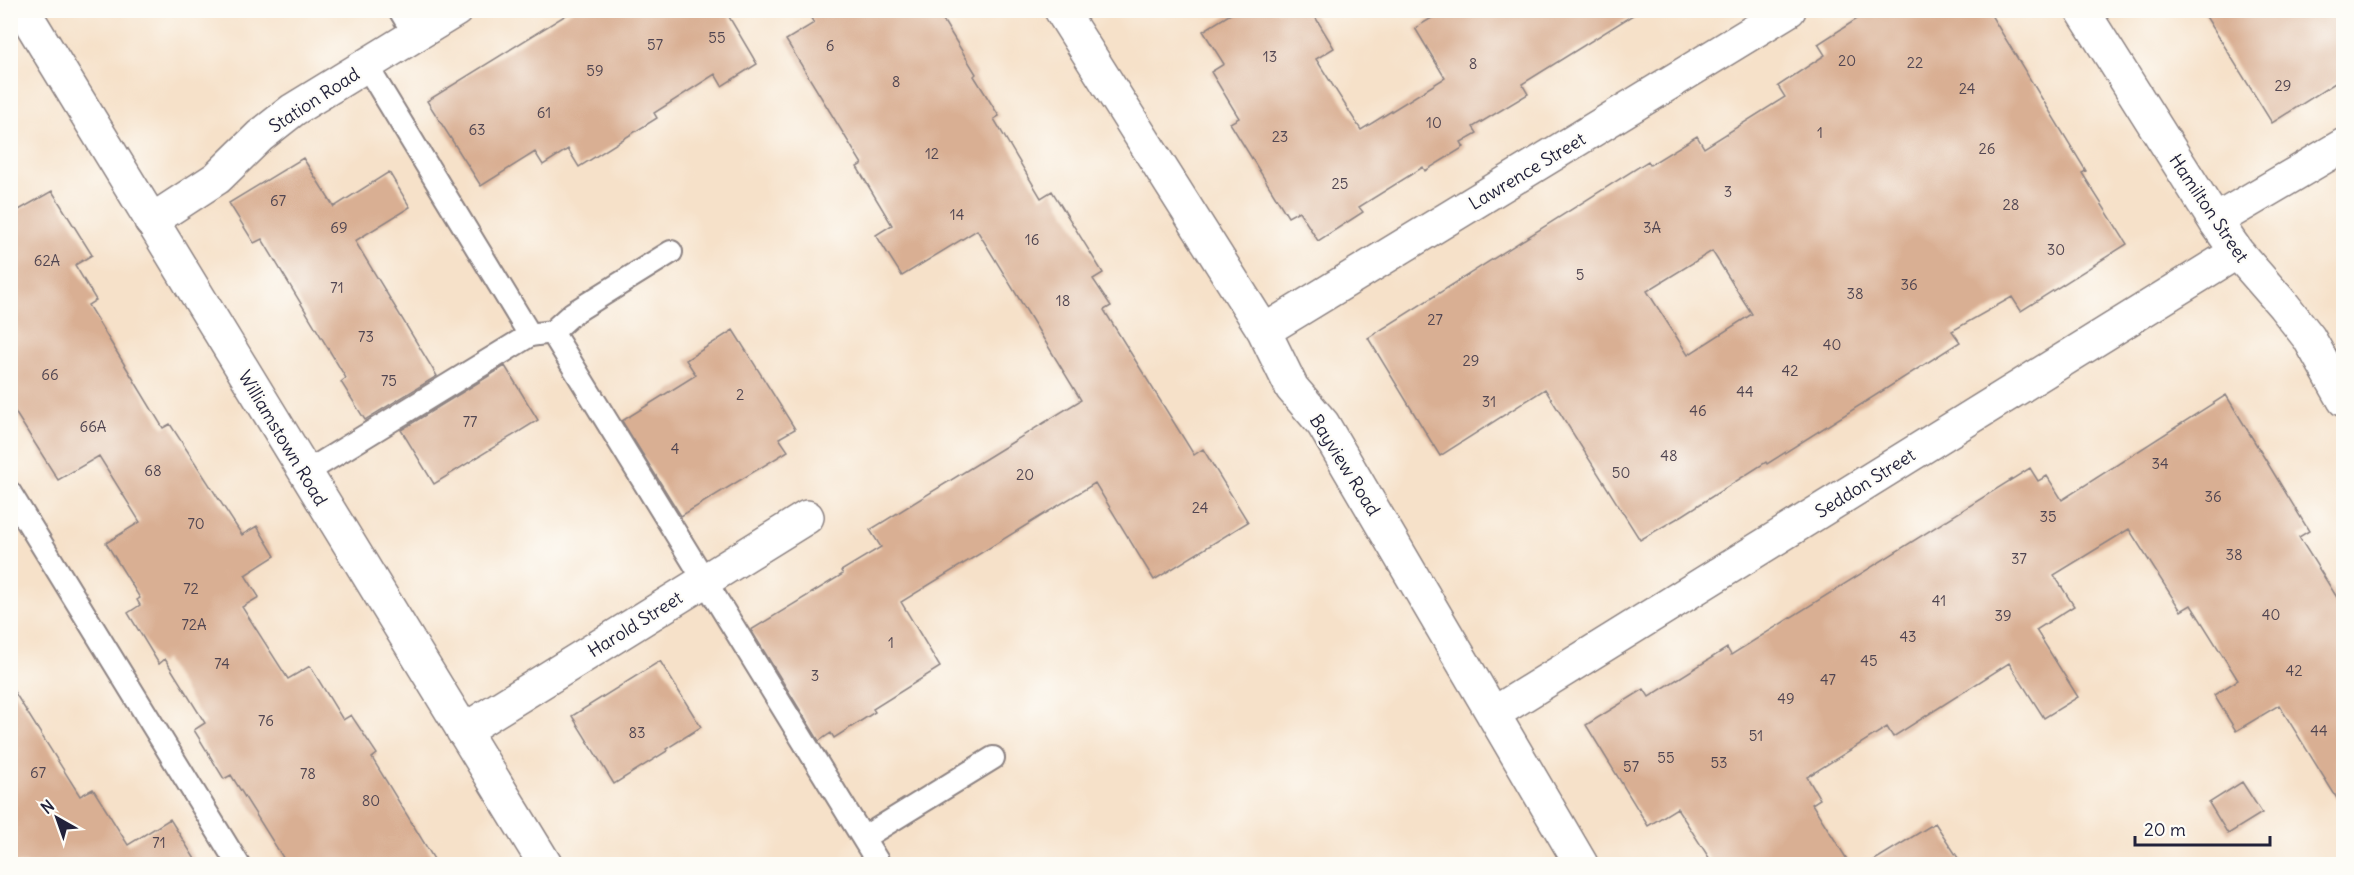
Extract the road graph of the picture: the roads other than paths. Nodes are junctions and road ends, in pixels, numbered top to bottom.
1 (23, 10) edge
2 (456, 10) edge
3 (1061, 10) edge
4 (1789, 10) edge
5 (2082, 10) edge
6 (407, 23) edge
7 (366, 65) junction
8 (2343, 146) edge
9 (151, 221) junction
10 (2215, 221) junction
11 (671, 252) dead end
12 (2237, 252) junction
13 (1264, 331) junction
14 (541, 333) junction
15 (2343, 400) edge
16 (305, 473) junction
17 (10, 493) edge
18 (807, 517) dead end
19 (705, 580) junction
20 (1493, 714) junction
21 (462, 731) junction
22 (993, 758) dead end
23 (863, 838) junction
24 (238, 864) edge
25 (545, 864) edge
26 (879, 864) edge
27 (1581, 864) edge

1 - 9 street, Williamstown Road
2 - 6 street, Station Road
3 - 13 street, Bayview Road
4 - 13 street, Lawrence Street
5 - 10 street, Hamilton Street
6 - 7 street, Station Road
7 - 9 street, Station Road
7 - 14 lane
8 - 10 street
9 - 16 street, Williamstown Road
10 - 12 street, Hamilton Street
11 - 14 lane
12 - 15 street, Hamilton Street
12 - 20 street, Seddon Street
13 - 20 street, Bayview Road
14 - 16 lane
14 - 19 lane
16 - 21 street, Williamstown Road
17 - 24 lane
18 - 19 street, Harold Street
19 - 21 street, Harold Street
19 - 23 lane
20 - 27 street, Bayview Road
21 - 25 street, Williamstown Road
22 - 23 lane
23 - 26 lane

